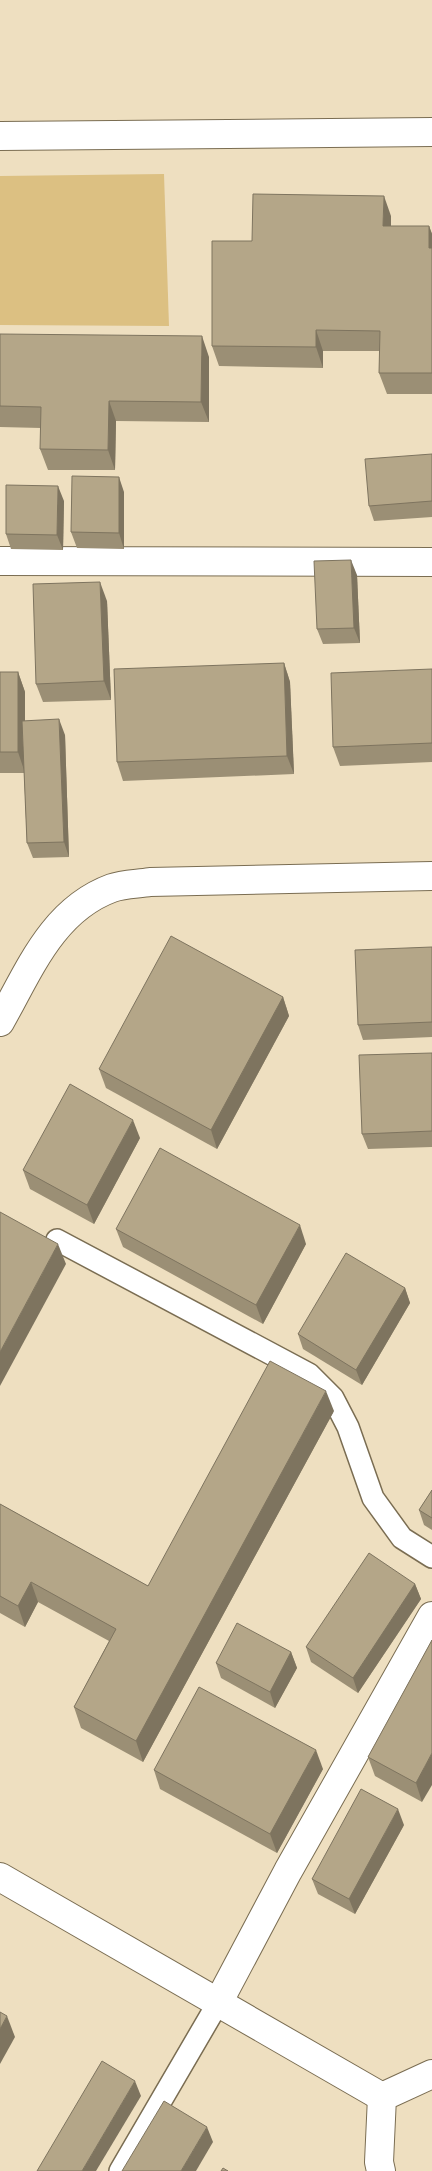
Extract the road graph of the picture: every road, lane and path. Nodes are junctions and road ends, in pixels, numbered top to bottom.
1 (432, 132) edge
2 (0, 136) edge
3 (0, 561) edge
4 (432, 562) edge
5 (432, 876) edge
6 (0, 1022) edge
7 (57, 1240) dead end
8 (432, 1557) edge
9 (432, 1616) edge
10 (0, 1877) edge
11 (218, 2002) junction
12 (432, 2074) edge
13 (382, 2097) junction
14 (120, 2171) edge
15 (381, 2171) edge

1 - 2 street
3 - 4 street
5 - 6 street
7 - 8 lane
9 - 11 street
10 - 11 street
11 - 13 street
11 - 14 lane
12 - 13 street
13 - 15 street

